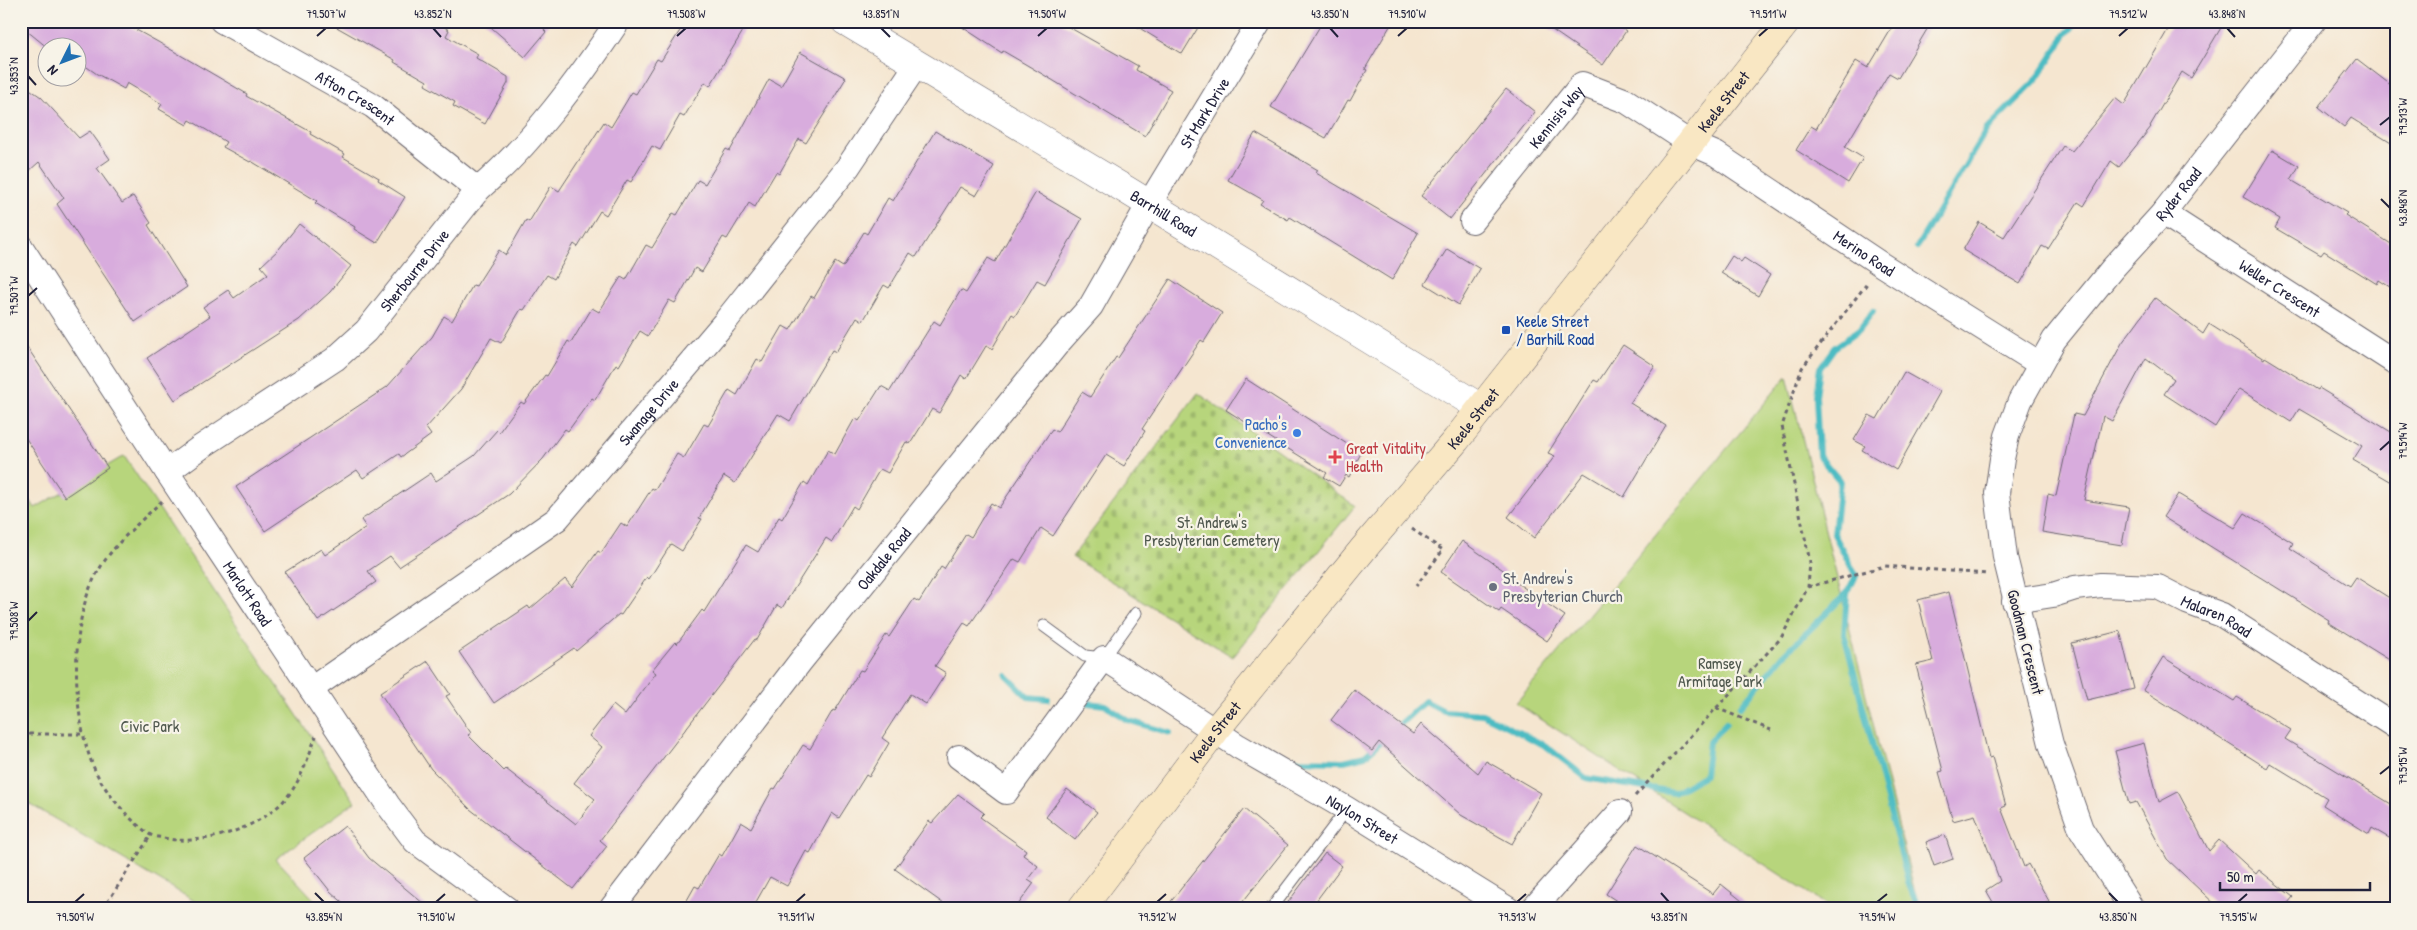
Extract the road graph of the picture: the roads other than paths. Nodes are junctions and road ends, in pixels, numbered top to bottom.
1 (222, 21) edge
2 (618, 21) edge
3 (845, 21) edge
4 (1260, 21) edge
5 (1787, 21) edge
6 (2314, 21) edge
7 (916, 64) junction
8 (1690, 143) junction
9 (478, 190) junction
10 (1149, 204) junction
11 (2163, 213) junction
12 (1472, 221) dead end
13 (21, 247) edge
14 (2396, 363) edge
15 (2040, 364) junction
16 (1482, 408) junction
17 (172, 481) junction
18 (2014, 601) junction
19 (1136, 613) dead end
20 (1044, 626) dead end
21 (1104, 658) junction
22 (311, 689) junction
23 (2396, 727) edge
24 (1215, 731) junction
25 (959, 757) dead end
26 (1347, 809) junction
27 (1620, 812) road end
28 (507, 909) edge
29 (611, 909) edge
30 (1081, 909) edge
31 (1271, 909) edge
32 (1508, 909) edge
33 (1533, 909) edge
34 (2132, 909) edge

1 - 9 street, Afton Crescent
2 - 9 street, Sherbourne Drive
3 - 7 street, Barrhill Road
4 - 10 street, St Mark Drive
5 - 8 main road, Keele Street
6 - 11 street, Ryder Road
7 - 10 street, Barrhill Road
7 - 22 street, Swanage Drive
8 - 12 street, Kennisis Way
8 - 15 street, Merino Road
8 - 16 main road, Keele Street
9 - 17 street, Sherbourne Drive
10 - 16 street, Barrhill Road
10 - 29 street, Oakdale Road
11 - 14 street, Weller Crescent
11 - 15 street, Ryder Road
13 - 17 street, Marlott Road
15 - 18 street, Goodman Crescent
16 - 24 main road, Keele Street
17 - 22 street, Marlott Road
18 - 23 street, Malaren Road
18 - 34 street, Goodman Crescent
19 - 21 lane
20 - 21 lane
21 - 24 street, Naylon Street
21 - 25 street
22 - 28 street, Marlott Road
24 - 26 street, Naylon Street
24 - 30 main road, Keele Street
26 - 31 lane
26 - 32 street, Naylon Street
27 - 33 street

